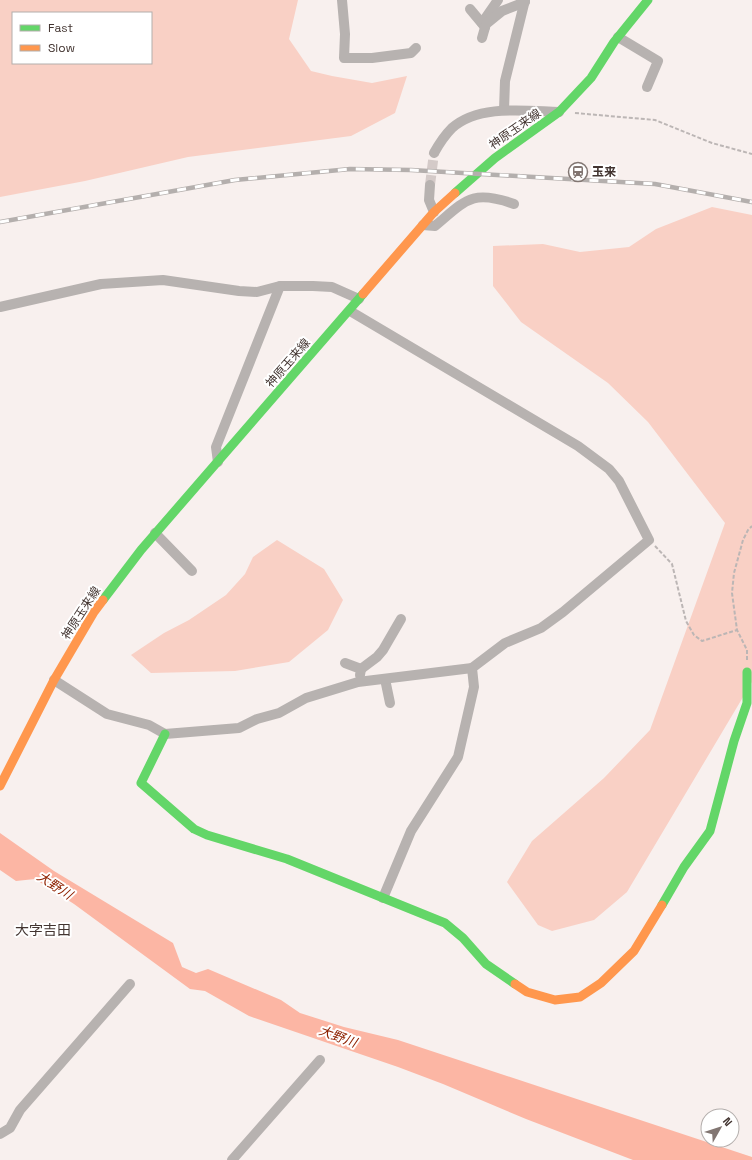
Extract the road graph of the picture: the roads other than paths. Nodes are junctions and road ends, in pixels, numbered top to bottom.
1 (342, 0) edge
2 (498, 0) edge
3 (648, 0) edge
4 (525, 1) edge
5 (470, 9) dead end
6 (484, 25) junction
7 (618, 37) junction
8 (482, 38) dead end
9 (416, 48) dead end
10 (647, 87) dead end
11 (504, 110) junction
12 (559, 112) junction
13 (434, 153) tunnel mouth
14 (430, 185) tunnel mouth
15 (514, 204) dead end
16 (434, 212) junction
17 (423, 225) junction
18 (280, 286) junction
19 (359, 299) junction
20 (0, 307) edge
21 (350, 311) junction
22 (218, 462) junction
23 (155, 533) junction
24 (192, 571) dead end
25 (401, 619) dead end
26 (344, 663) dead end
27 (472, 668) junction
28 (361, 669) junction
29 (747, 672) road end
30 (385, 679) junction
31 (54, 680) junction
32 (358, 682) junction
33 (390, 704) dead end
34 (165, 734) junction
35 (1, 783) edge
36 (383, 898) junction
37 (130, 984) dead end
38 (320, 1060) dead end
39 (0, 1134) edge
40 (232, 1160) edge

1 - 9 street
2 - 6 street
3 - 7 main road, 神原玉来線
4 - 6 street
4 - 11 street
5 - 6 street
6 - 8 street
7 - 10 street
7 - 12 main road, 神原玉来線
11 - 12 street
11 - 13 street
12 - 16 main road, 神原玉来線
14 - 16 street
15 - 17 street
16 - 17 main road, 神原玉来線
17 - 19 main road, 神原玉来線
18 - 19 street
18 - 20 street
18 - 22 street
19 - 21 main road, 神原玉来線
21 - 22 main road, 神原玉来線
21 - 27 street
22 - 23 main road, 神原玉来線
23 - 24 street
23 - 31 main road, 神原玉来線
25 - 28 street
26 - 28 street
27 - 30 street
27 - 36 street
28 - 32 street
29 - 36 main road
30 - 32 street
30 - 33 street
31 - 34 street
31 - 35 main road, 神原玉来線
32 - 34 street
34 - 36 main road
37 - 39 street
38 - 40 street

